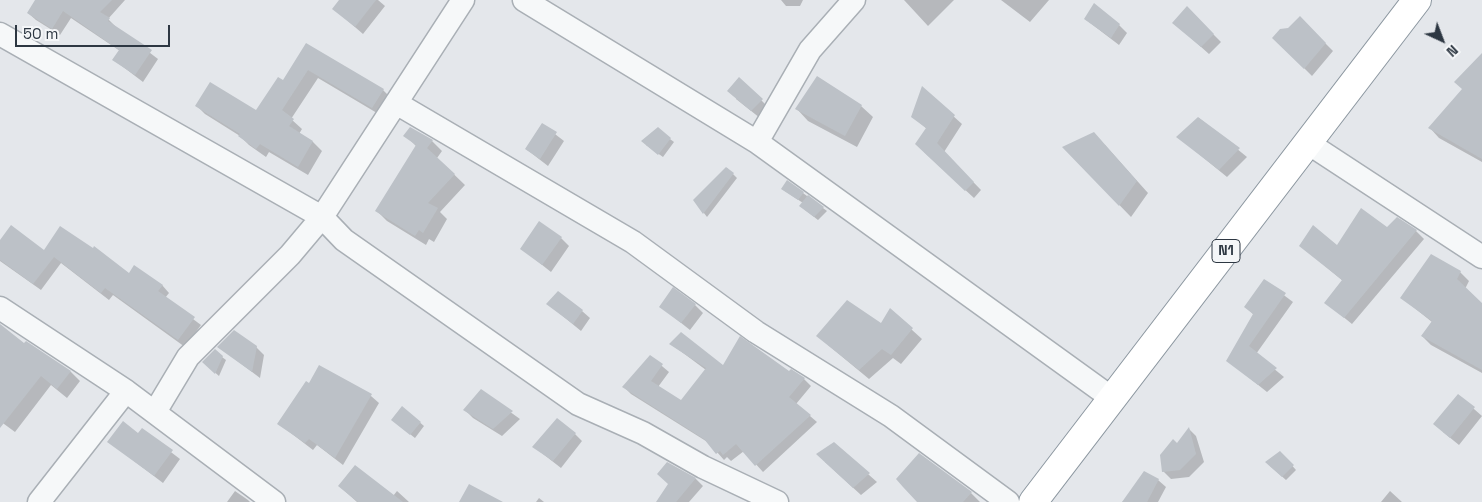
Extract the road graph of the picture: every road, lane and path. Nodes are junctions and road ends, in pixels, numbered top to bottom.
1 (463, 0) edge
2 (524, 0) edge
3 (854, 0) edge
4 (1417, 0) edge
5 (0, 34) edge
6 (396, 103) junction
7 (757, 142) junction
8 (1308, 143) junction
9 (322, 217) junction
10 (1482, 257) edge
11 (0, 308) edge
12 (126, 391) junction
13 (1113, 399) junction
14 (155, 412) junction
15 (38, 502) edge
16 (274, 502) edge
17 (778, 502) edge
18 (1008, 502) edge
19 (1033, 502) edge

1 - 6 street
2 - 7 street
3 - 7 street
4 - 8 highway, N1
5 - 9 street
6 - 9 street
6 - 18 street
7 - 13 street
8 - 10 street
8 - 13 highway, N1
9 - 14 street
9 - 17 street
11 - 12 street
12 - 14 street
12 - 15 street
13 - 19 highway, N1
14 - 16 street

